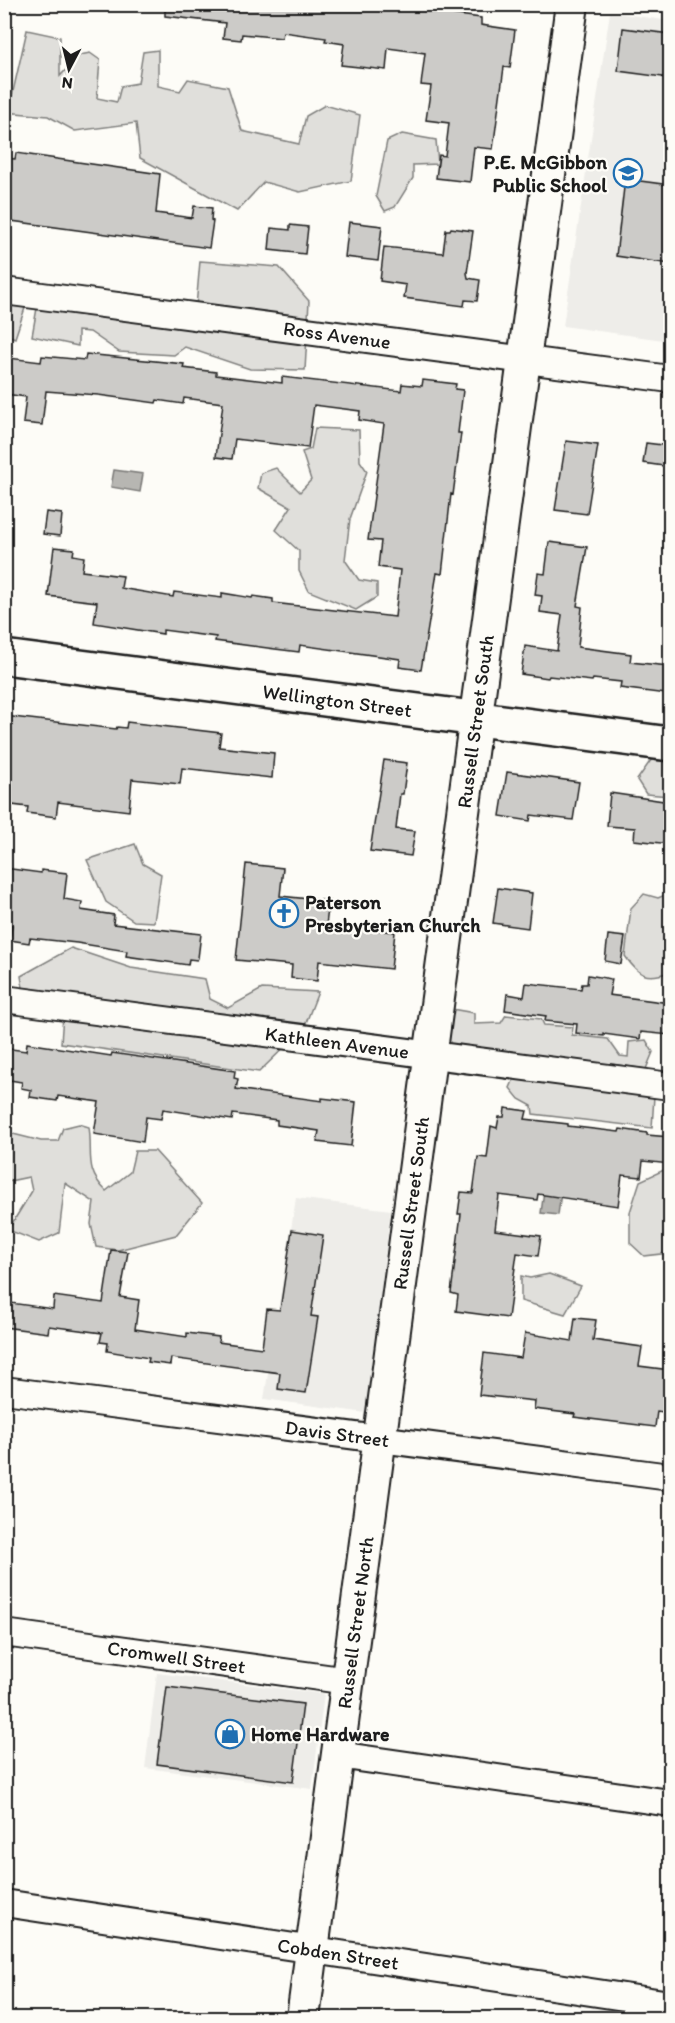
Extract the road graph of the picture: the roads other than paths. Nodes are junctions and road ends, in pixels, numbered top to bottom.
1 (572, 4) edge
2 (4, 291) edge
3 (525, 361) junction
4 (670, 379) edge
5 (4, 657) edge
6 (477, 719) junction
7 (670, 744) edge
8 (4, 999) edge
9 (430, 1054) junction
10 (670, 1086) edge
11 (4, 1390) edge
12 (380, 1440) junction
13 (670, 1477) edge
14 (4, 1633) edge
15 (348, 1681) junction
16 (338, 1755) junction
17 (670, 1803) edge
18 (4, 1903) edge
19 (313, 1951) junction
20 (670, 2004) edge
21 (303, 2019) edge

1 - 3 street, Russell Street South
2 - 3 street, Ross Avenue
3 - 4 street, Ross Avenue
3 - 6 street, Russell Street South
5 - 6 main road, Wellington Street
6 - 7 main road, Wellington Street
6 - 9 street, Russell Street South
8 - 9 street, Kathleen Avenue
9 - 10 street, Kathleen Avenue
9 - 12 street, Russell Street South
11 - 12 street, Davis Street
12 - 13 street, Davis Street
12 - 15 street, Russell Street North
14 - 15 street, Cromwell Street
15 - 16 street, Russell Street North
16 - 17 street
16 - 19 street, Russell Street North
18 - 19 street, Cobden Street
19 - 20 street, Cobden Street
19 - 21 street, Russell Street North

